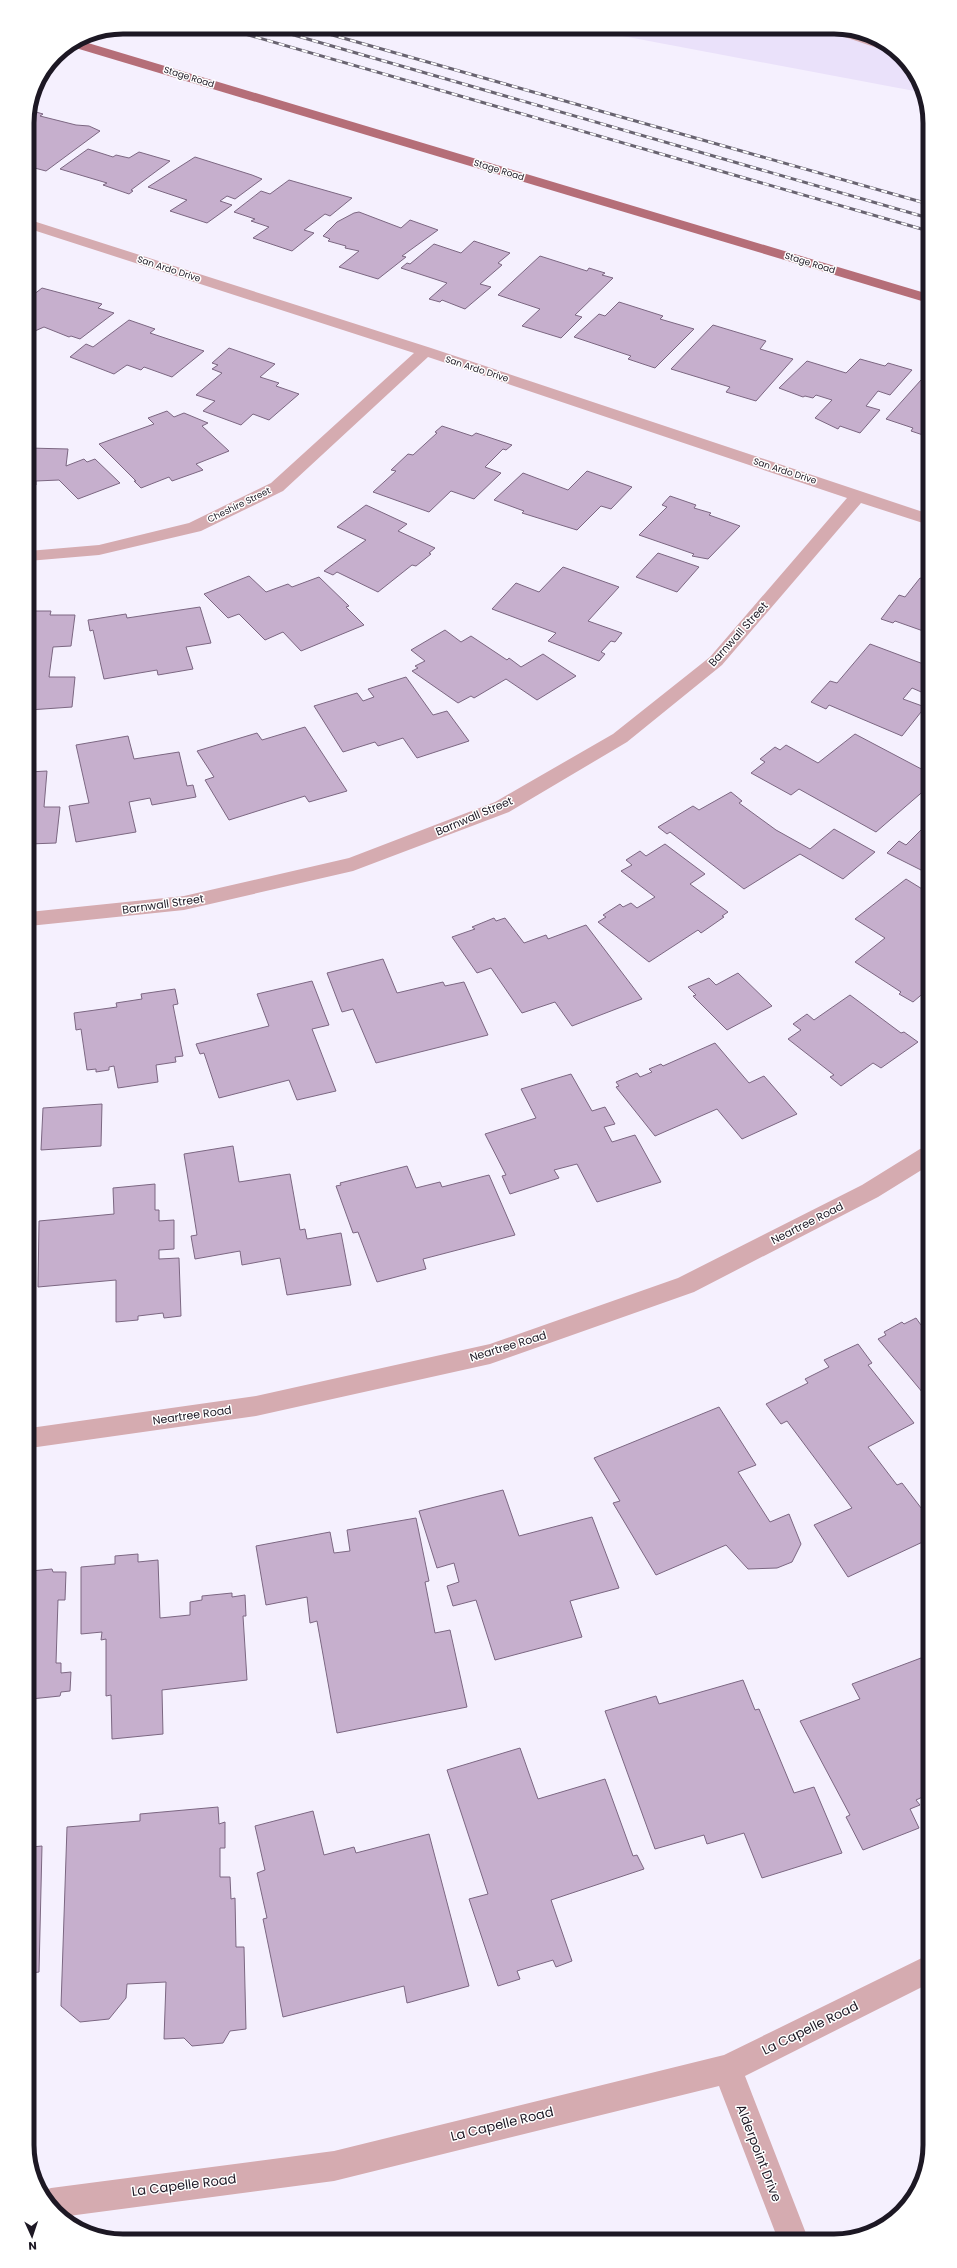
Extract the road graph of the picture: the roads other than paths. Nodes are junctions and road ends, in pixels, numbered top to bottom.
1 (80, 45) edge
2 (34, 225) edge
3 (923, 297) edge
4 (425, 351) junction
5 (858, 496) junction
6 (923, 518) edge
7 (34, 555) edge
8 (34, 918) edge
9 (923, 1158) edge
10 (34, 1437) edge
11 (923, 1971) edge
12 (727, 2069) junction
13 (55, 2202) edge
14 (791, 2234) edge

1 - 3 main road, Stage Road
2 - 4 street, San Ardo Drive
4 - 5 street, San Ardo Drive
4 - 7 street, Cheshire Street
5 - 6 street, San Ardo Drive
5 - 8 street, Barnwall Street
9 - 10 street, Neartree Road
11 - 12 street, La Capelle Road
12 - 13 street, La Capelle Road
12 - 14 street, Alderpoint Drive

